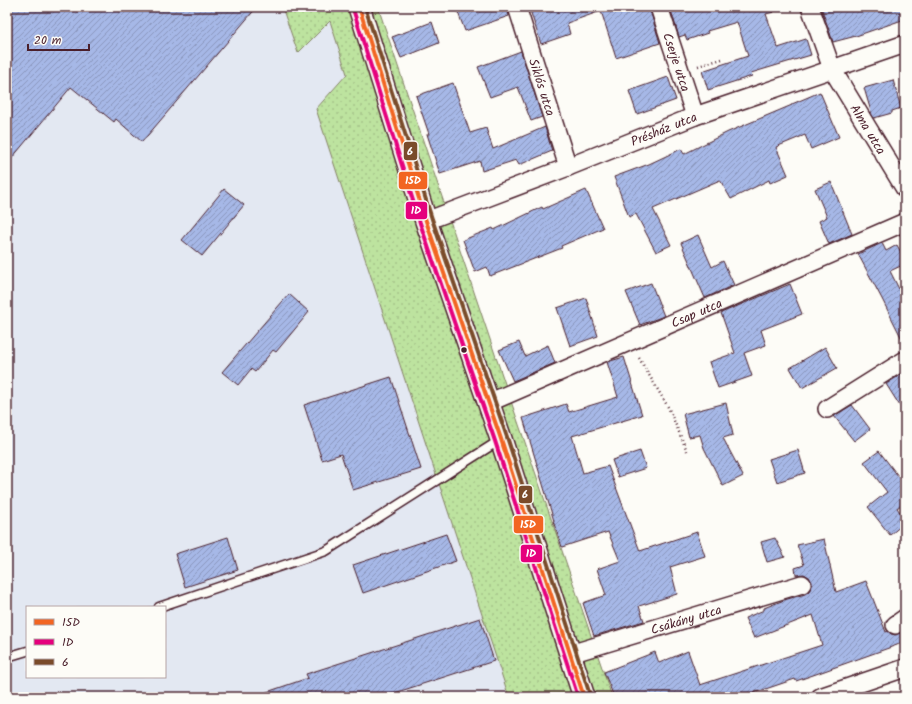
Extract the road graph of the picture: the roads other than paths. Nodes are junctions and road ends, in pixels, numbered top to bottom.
1 (359, 7) edge
2 (517, 7) edge
3 (659, 7) edge
4 (810, 7) edge
5 (905, 44) edge
6 (832, 69) junction
7 (695, 116) junction
8 (568, 167) junction
9 (905, 189) edge
10 (426, 222) junction
11 (905, 222) edge
12 (905, 360) edge
13 (488, 403) junction
14 (827, 409) dead end
15 (501, 439) junction
16 (802, 584) dead end
17 (161, 606) edge
18 (26, 650) edge
19 (570, 654) junction
20 (7, 657) edge
21 (905, 668) edge
22 (584, 697) edge
23 (820, 697) edge

1 - 10 street
2 - 8 street, Siklós utca
3 - 7 street, Cserje utca
4 - 6 street, Alma utca
5 - 6 street, Présház utca
6 - 7 street, Présház utca
6 - 9 street, Alma utca
7 - 8 street, Présház utca
8 - 10 street, Présház utca
10 - 13 street
11 - 13 street, Csap utca
12 - 14 street
13 - 15 street
15 - 17 lane
15 - 19 street
16 - 19 street, Csákány utca
18 - 20 lane
19 - 22 street
21 - 23 street

